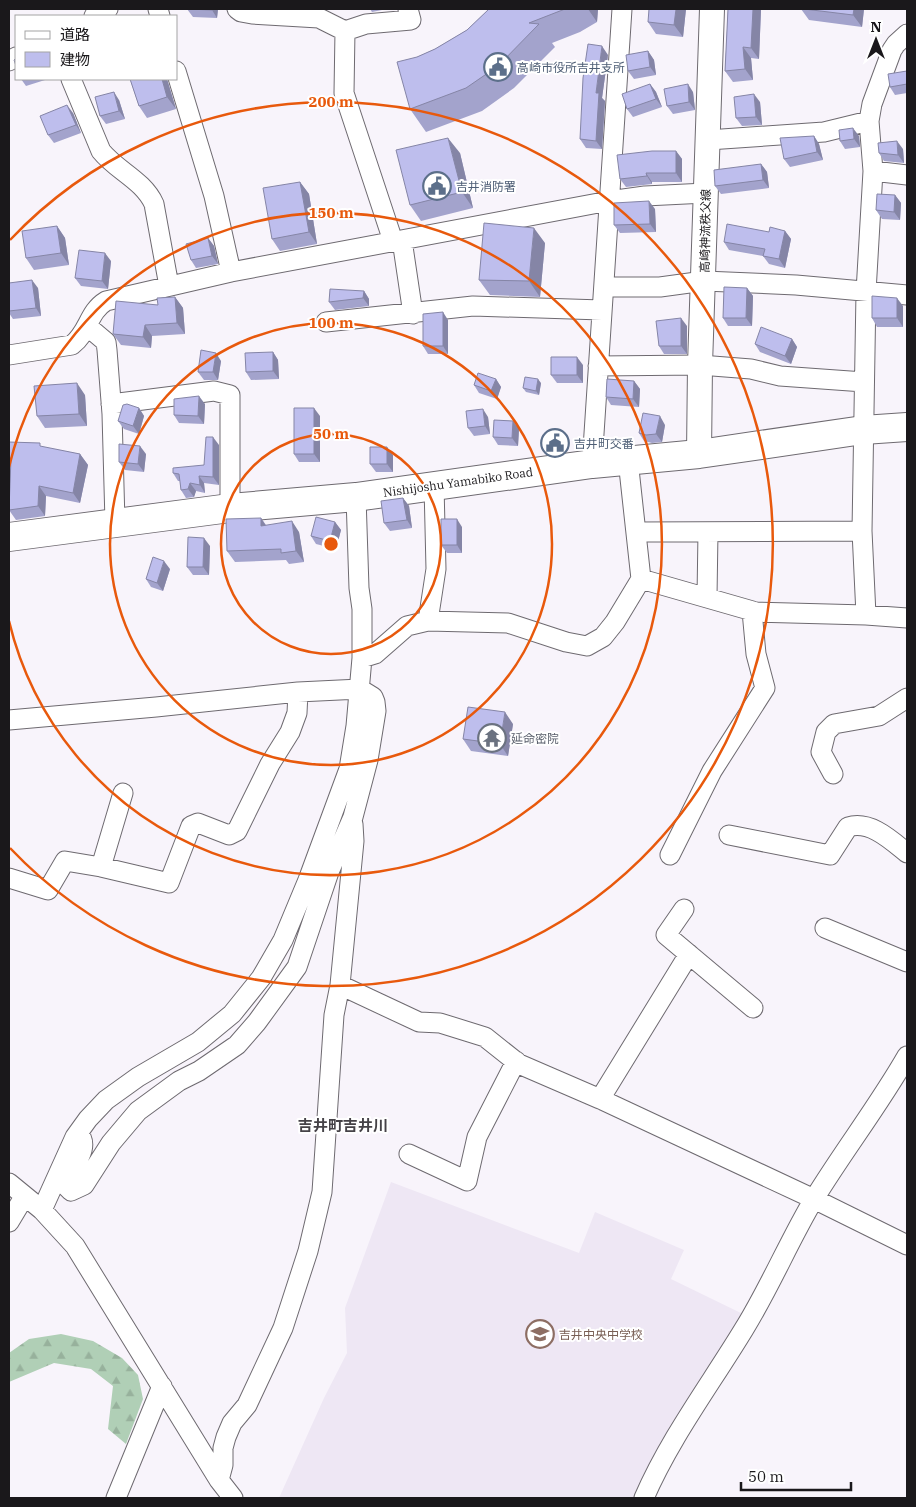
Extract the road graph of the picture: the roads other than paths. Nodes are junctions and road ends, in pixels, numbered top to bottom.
1 (108, 9) edge
2 (237, 9) edge
3 (408, 9) edge
4 (622, 9) edge
5 (712, 9) edge
6 (96, 15) edge
7 (345, 31) junction
8 (907, 34) edge
9 (178, 78) edge
10 (71, 80) edge
11 (870, 121) junction
12 (708, 140) junction
13 (873, 171) junction
14 (907, 175) edge
15 (706, 193) junction
16 (609, 201) junction
17 (398, 240) junction
18 (230, 272) junction
19 (704, 281) junction
20 (170, 286) junction
21 (605, 287) junction
22 (866, 292) junction
23 (907, 295) edge
24 (602, 310) junction
25 (413, 314) junction
26 (326, 322) dead end
27 (87, 326) junction
28 (9, 355) edge
29 (700, 365) junction
30 (598, 366) junction
31 (864, 382) junction
32 (111, 404) junction
33 (907, 427) edge
34 (862, 430) junction
35 (699, 454) junction
36 (628, 460) junction
37 (592, 464) junction
38 (434, 485) junction
39 (356, 497) junction
40 (230, 508) junction
41 (115, 522) junction
42 (862, 531) junction
43 (636, 532) junction
44 (708, 532) junction
45 (9, 536) edge
46 (641, 579) junction
47 (706, 598) junction
48 (752, 612) junction
49 (866, 615) junction
50 (907, 618) edge
51 (428, 621) junction
52 (362, 658) junction
53 (360, 689) junction
54 (298, 692) junction
55 (907, 698) edge
56 (9, 720) edge
57 (833, 774) dead end
58 (123, 793) dead end
59 (353, 817) junction
60 (729, 835) dead end
61 (907, 853) edge
62 (670, 855) dead end
63 (101, 867) junction
64 (9, 878) edge
65 (684, 909) dead end
66 (825, 928) dead end
67 (689, 954) junction
68 (907, 962) edge
69 (340, 985) junction
70 (753, 1008) dead end
71 (907, 1056) edge
72 (516, 1061) junction
73 (600, 1099) junction
74 (78, 1133) junction
75 (409, 1154) dead end
76 (9, 1183) edge
77 (24, 1197) junction
78 (814, 1199) junction
79 (42, 1210) junction
80 (9, 1222) edge
81 (907, 1245) edge
82 (162, 1386) junction
83 (219, 1480) junction
84 (116, 1498) edge
85 (233, 1498) edge
86 (644, 1498) edge

1 - 6 street
2 - 7 street
3 - 7 street
4 - 16 street
5 - 12 main road, 高崎神流秩父線
7 - 17 street
8 - 11 street
9 - 18 street
10 - 20 street
11 - 12 street
11 - 13 street
12 - 15 main road, 高崎神流秩父線
13 - 14 street
13 - 22 street
15 - 16 street
15 - 19 main road, 高崎神流秩父線
16 - 17 street
16 - 21 street
17 - 18 street
17 - 25 street
18 - 20 street
19 - 21 street
19 - 22 street
19 - 29 main road, 高崎神流秩父線
20 - 27 street
21 - 24 street
22 - 23 street
22 - 31 street
24 - 25 street
24 - 30 street
25 - 26 street
27 - 28 street
27 - 32 street
29 - 30 street
29 - 31 street
29 - 35 main road, 高崎神流秩父線
30 - 37 street
31 - 34 street
32 - 40 street
32 - 41 street
33 - 34 highway, Nishijoshu Yamabiko Road
34 - 35 highway, Nishijoshu Yamabiko Road
34 - 42 street
35 - 36 highway, Nishijoshu Yamabiko Road
36 - 37 highway, Nishijoshu Yamabiko Road
36 - 43 street
37 - 38 highway, Nishijoshu Yamabiko Road
38 - 39 highway, Nishijoshu Yamabiko Road
38 - 51 street
39 - 40 highway, Nishijoshu Yamabiko Road
39 - 52 street
40 - 41 highway, Nishijoshu Yamabiko Road
41 - 45 highway, Nishijoshu Yamabiko Road
42 - 44 street
42 - 49 street
43 - 44 street
43 - 46 street
44 - 47 street
46 - 47 street
46 - 51 street
47 - 48 street
48 - 49 street
48 - 62 street
49 - 50 street
51 - 52 street
52 - 53 street
53 - 54 street
53 - 59 street
53 - 74 street
54 - 56 street
54 - 63 street
55 - 57 street
58 - 63 street
59 - 69 street
59 - 74 street
60 - 61 street
63 - 64 street
65 - 67 street
66 - 68 street
67 - 70 street
67 - 73 street
69 - 72 street
69 - 83 street
71 - 78 street
72 - 73 street
72 - 75 street
73 - 78 street
74 - 79 street
76 - 77 street
77 - 79 street
77 - 80 street
78 - 81 street
78 - 86 street
79 - 82 street
82 - 83 street
82 - 84 street
83 - 85 street

